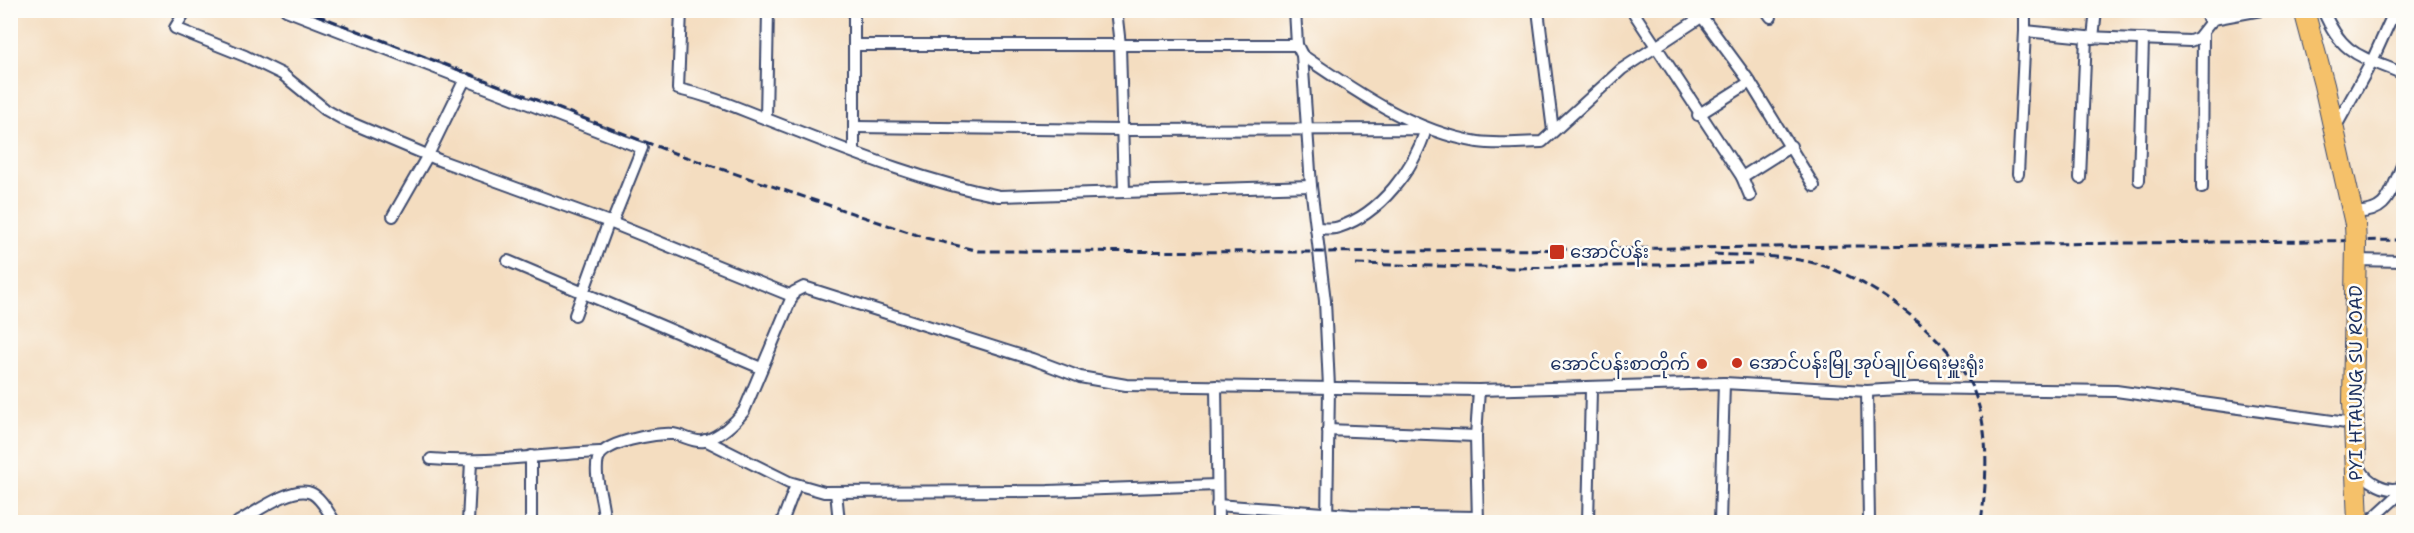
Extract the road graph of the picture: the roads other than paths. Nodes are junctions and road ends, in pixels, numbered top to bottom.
1 (186, 10) edge
2 (286, 10) edge
3 (681, 10) edge
4 (768, 10) edge
5 (854, 10) edge
6 (1116, 10) edge
7 (1296, 10) edge
8 (1538, 10) edge
9 (1632, 10) edge
10 (1712, 10) edge
11 (2025, 10) edge
12 (2096, 10) edge
13 (2204, 10) edge
14 (2261, 10) edge
15 (2304, 10) edge
16 (2323, 10) edge
17 (2395, 10) edge
18 (1700, 14) edge
19 (2211, 22) junction
20 (2025, 31) junction
21 (2203, 33) junction
22 (2090, 38) junction
23 (2143, 39) junction
24 (854, 45) junction
25 (1120, 45) junction
26 (1656, 47) junction
27 (1300, 50) junction
28 (2372, 61) junction
29 (2403, 74) edge
30 (465, 79) junction
31 (1750, 82) junction
32 (1698, 115) junction
33 (766, 119) junction
34 (855, 127) junction
35 (1305, 129) junction
36 (1426, 129) junction
37 (2334, 129) junction
38 (1122, 130) junction
39 (1553, 131) junction
40 (1791, 146) junction
41 (854, 152) junction
42 (428, 155) junction
43 (2403, 161) edge
44 (2018, 174) dead end
45 (1742, 177) junction
46 (2080, 178) dead end
47 (2139, 180) dead end
48 (1311, 186) junction
49 (1814, 186) dead end
50 (2202, 188) dead end
51 (1124, 192) junction
52 (1750, 196) dead end
53 (393, 216) dead end
54 (2353, 218) junction
55 (610, 222) junction
56 (1316, 228) junction
57 (2355, 252) junction
58 (507, 261) dead end
59 (2403, 261) edge
60 (584, 292) junction
61 (792, 296) junction
62 (575, 315) dead end
63 (761, 368) junction
64 (1724, 383) junction
65 (1216, 386) junction
66 (1329, 387) junction
67 (1591, 389) junction
68 (1479, 390) junction
69 (1867, 391) junction
70 (2354, 424) junction
71 (1328, 430) junction
72 (1476, 436) junction
73 (705, 440) junction
74 (600, 452) junction
75 (2355, 452) junction
76 (531, 456) junction
77 (431, 459) dead end
78 (471, 461) junction
79 (796, 485) junction
80 (1217, 485) junction
81 (2403, 488) edge
82 (836, 492) junction
83 (1217, 505) junction
84 (1327, 518) edge
85 (1478, 520) edge
86 (238, 522) edge
87 (335, 522) edge
88 (468, 522) edge
89 (531, 522) edge
90 (604, 522) edge
91 (782, 522) edge
92 (839, 522) edge
93 (1218, 522) edge
94 (1588, 522) edge
95 (1720, 522) edge
96 (1869, 522) edge
97 (2358, 522) edge
98 (2369, 522) edge

1 - 42 street
2 - 30 street
3 - 33 street
4 - 33 street
5 - 24 street
6 - 25 street
7 - 27 street
8 - 39 street
9 - 26 street
10 - 18 street
11 - 20 street
12 - 22 street
13 - 19 street
14 - 19 street
15 - 37 highway
16 - 28 street
17 - 28 street
18 - 26 street
18 - 31 street
19 - 21 street
20 - 22 street
20 - 44 street
21 - 23 street
21 - 50 street
22 - 23 street
22 - 46 street
23 - 47 street
24 - 25 street
24 - 34 street
25 - 27 street
25 - 38 street
26 - 32 street
26 - 39 street
27 - 35 street
27 - 36 street
28 - 29 street
28 - 37 street
30 - 42 street
30 - 55 street
31 - 32 street
31 - 40 street
32 - 45 street
33 - 41 street
34 - 38 street
34 - 41 street
35 - 36 street
35 - 38 street
35 - 48 street
36 - 39 street
36 - 56 street
37 - 54 highway
38 - 51 street
40 - 45 street
40 - 49 street
41 - 51 street
42 - 53 street
42 - 55 street
43 - 54 street
45 - 52 street
48 - 51 street
48 - 56 street
54 - 57 highway, PYI HTAUNG SU ROAD, bridge
55 - 60 street
55 - 61 street
56 - 66 street
57 - 59 street
57 - 70 highway, PYI HTAUNG SU ROAD
58 - 60 street
60 - 62 street
60 - 63 street
61 - 63 street
61 - 65 street
63 - 73 street
64 - 67 street
64 - 69 street
64 - 95 street
65 - 66 street
65 - 80 street
66 - 68 street
66 - 71 street
67 - 68 street
67 - 94 street
68 - 72 street
69 - 70 street
69 - 96 street
70 - 75 highway, PYI HTAUNG SU ROAD
71 - 72 street
71 - 84 street
72 - 85 street
73 - 74 street
73 - 79 street
74 - 76 street
74 - 90 street
75 - 81 street
75 - 97 highway, PYI HTAUNG SU ROAD
76 - 78 street
76 - 89 street
77 - 78 street
78 - 88 street
79 - 82 street
79 - 91 street
80 - 82 street
80 - 83 street
81 - 98 street
82 - 92 street
83 - 84 street
83 - 93 street
84 - 85 street
86 - 87 street

